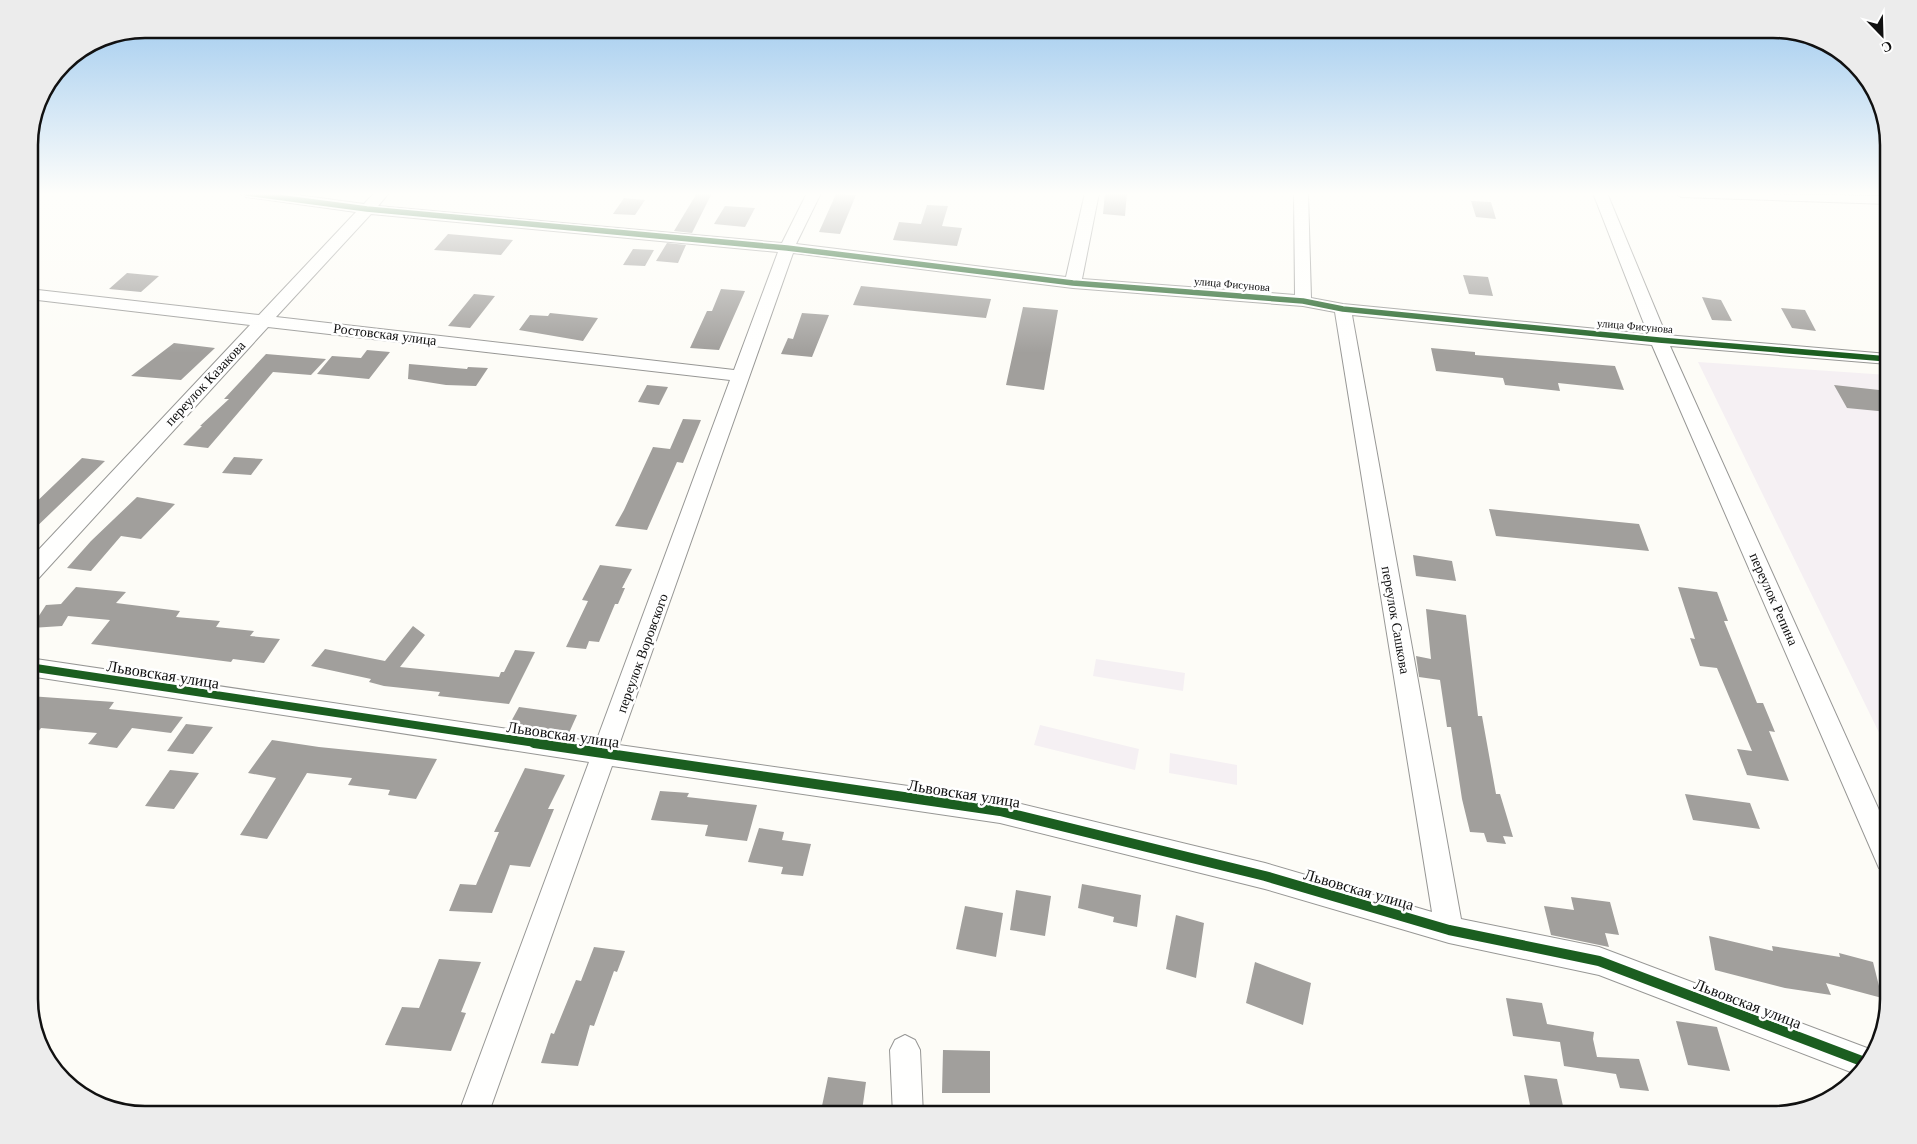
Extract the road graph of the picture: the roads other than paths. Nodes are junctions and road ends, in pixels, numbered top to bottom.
1 (332, 246) edge
2 (770, 246) edge
3 (1081, 246) edge
4 (1302, 246) edge
5 (1621, 246) edge
6 (787, 248) junction
7 (1073, 283) junction
8 (38, 295) edge
9 (1303, 301) junction
10 (1343, 309) junction
11 (262, 320) junction
12 (1659, 340) junction
13 (1879, 358) edge
14 (741, 376) junction
15 (38, 564) edge
16 (38, 668) edge
17 (605, 754) junction
18 (1880, 840) edge
19 (1449, 930) junction
20 (905, 1050) dead end
21 (1860, 1060) edge
22 (476, 1106) edge
23 (908, 1106) edge

1 - 11 street, переулок Казакова
2 - 6 street, улица Фисунова
3 - 7 street
4 - 9 street
5 - 12 street, переулок Репина
6 - 7 street, улица Фисунова
6 - 14 street, переулок Воровского
7 - 9 street, улица Фисунова
8 - 11 street, Ростовская улица
9 - 10 street, улица Фисунова
10 - 12 street, улица Фисунова
10 - 19 street, переулок Сашкова
11 - 14 street, Ростовская улица
11 - 15 street, переулок Казакова
12 - 13 street, улица Фисунова
12 - 18 street, переулок Репина
14 - 17 street, переулок Воровского
16 - 17 street, Львовская улица
17 - 19 street, Львовская улица
17 - 22 street, переулок Воровского
19 - 21 street, Львовская улица
20 - 23 street

